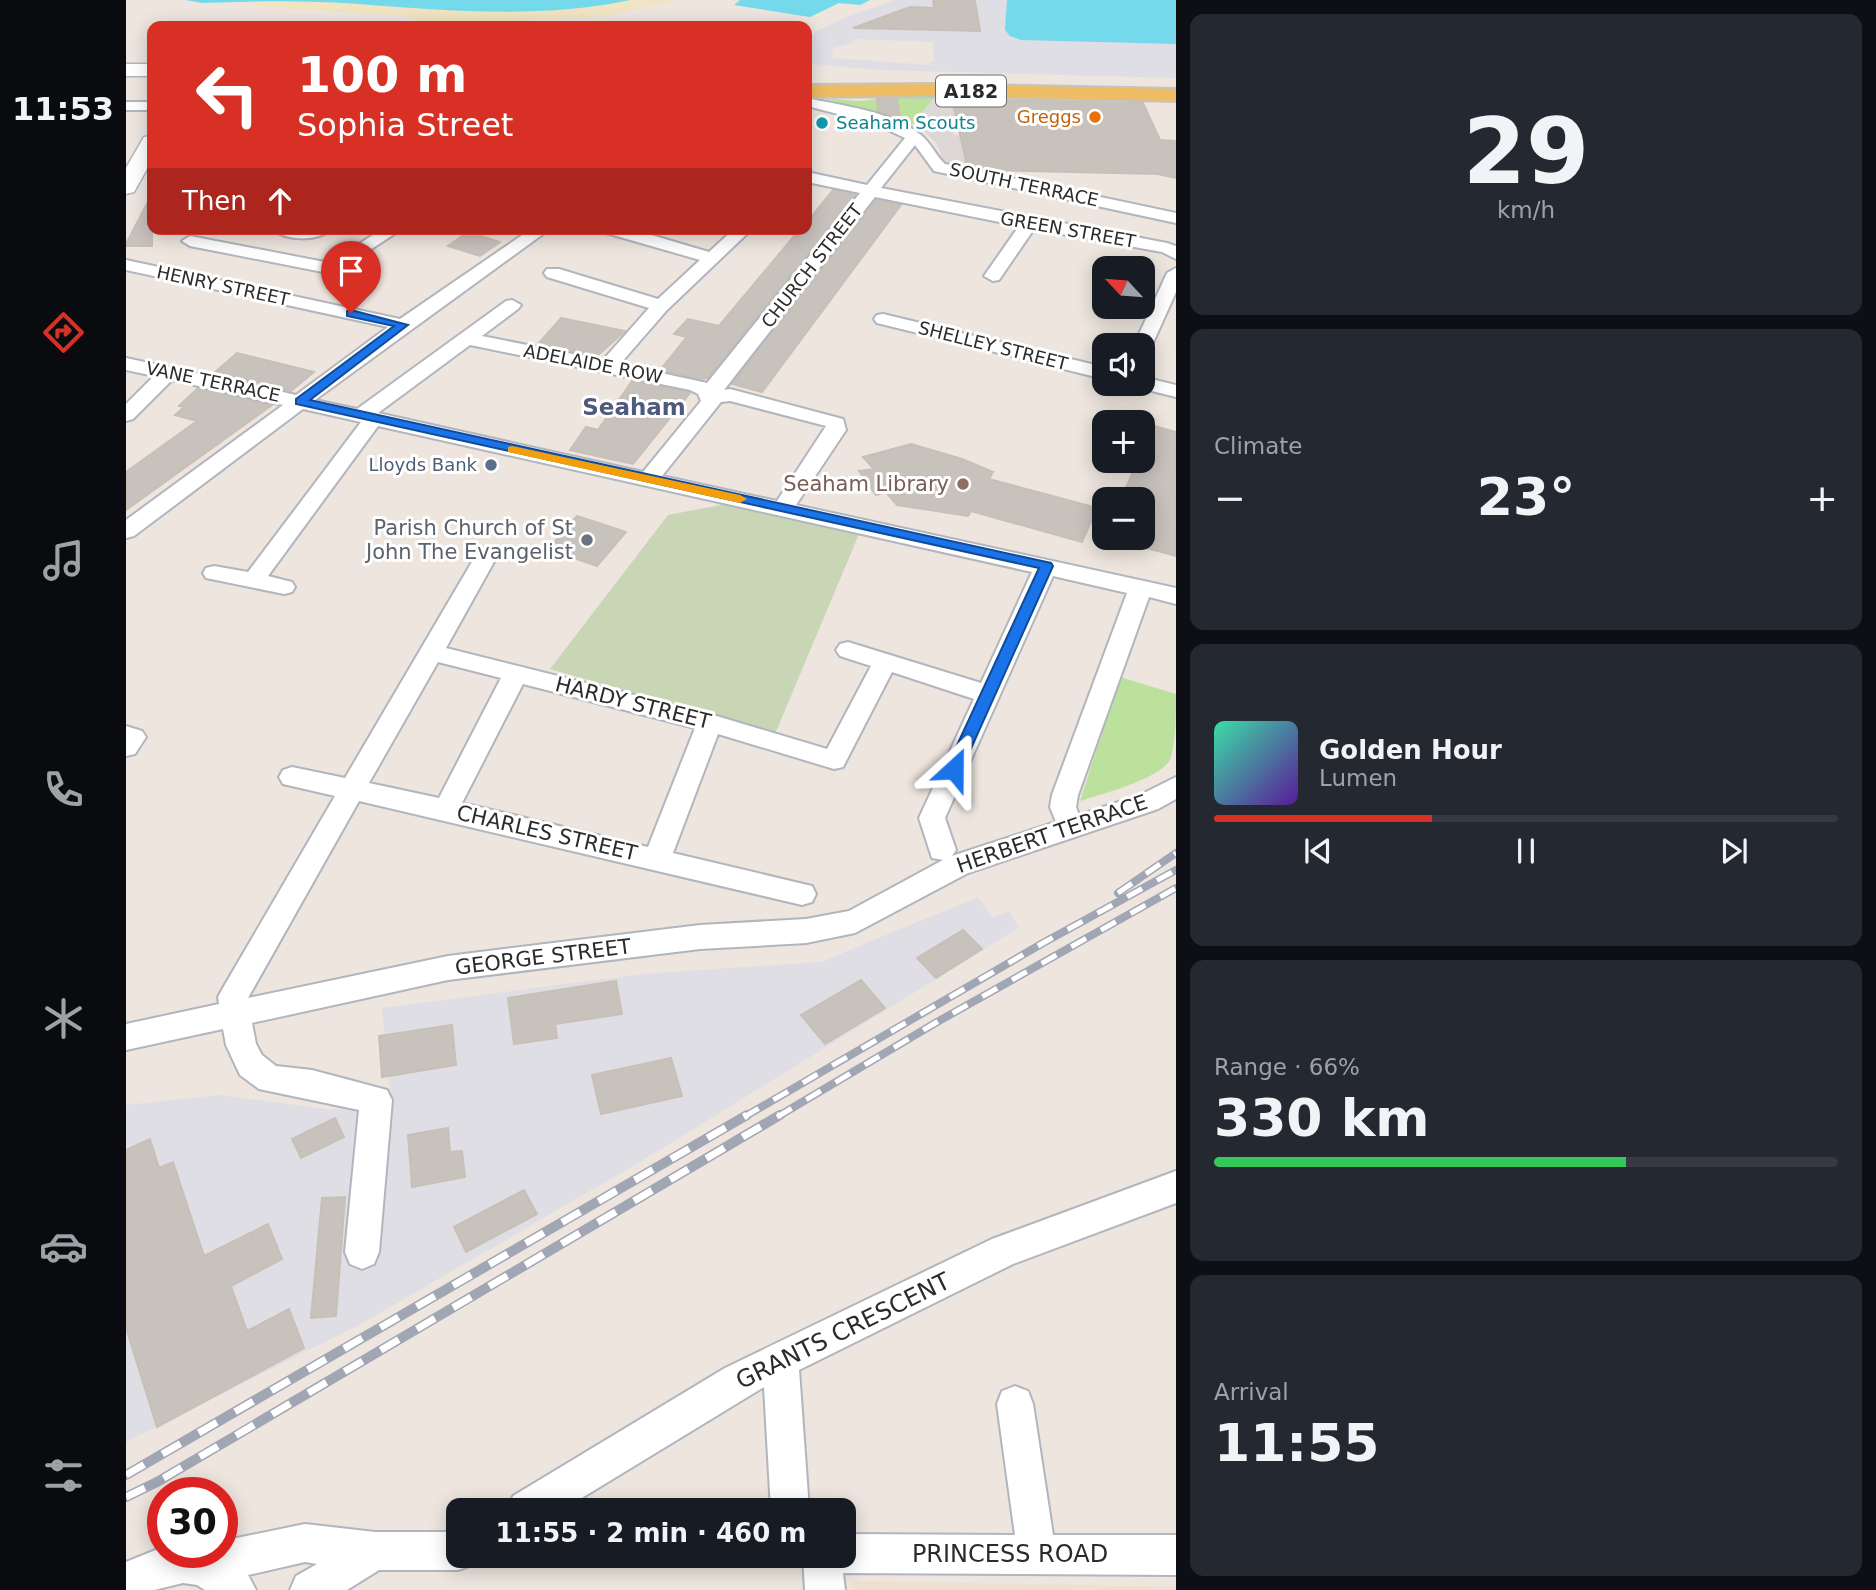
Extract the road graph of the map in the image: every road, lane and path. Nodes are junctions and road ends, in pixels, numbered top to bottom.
1 (126, 71) edge
2 (147, 71) edge
3 (812, 94) edge
4 (812, 94) edge
5 (1176, 96) edge
6 (126, 106) edge
7 (147, 106) edge
8 (914, 136) junction
9 (147, 151) edge
10 (812, 178) edge
11 (126, 187) edge
12 (871, 190) junction
13 (1028, 208) junction
14 (1176, 218) edge
15 (385, 235) edge
16 (533, 235) edge
17 (614, 235) edge
18 (737, 235) edge
19 (183, 252) edge
20 (1176, 254) edge
21 (712, 258) junction
22 (568, 262) dead end
23 (126, 265) edge
24 (553, 273) junction
25 (1176, 273) edge
26 (993, 276) dead end
27 (537, 286) dead end
28 (513, 305) dead end
29 (661, 306) junction
30 (1167, 314) edge
31 (883, 319) dead end
32 (403, 325) junction
33 (1152, 333) edge
34 (469, 339) junction
35 (126, 364) edge
36 (608, 366) junction
37 (1092, 370) edge
38 (169, 372) junction
39 (1155, 386) edge
40 (1176, 391) edge
41 (708, 394) junction
42 (301, 401) junction
43 (126, 415) edge
44 (360, 415) junction
45 (648, 479) junction
46 (783, 508) junction
47 (126, 531) edge
48 (484, 560) dead end
49 (1046, 566) junction
50 (214, 573) dead end
51 (254, 580) junction
52 (284, 587) dead end
53 (1141, 587) junction
54 (1176, 596) edge
55 (848, 650) dead end
56 (431, 652) junction
57 (885, 662) junction
58 (516, 673) junction
59 (987, 694) junction
60 (710, 723) junction
61 (126, 735) edge
62 (126, 747) edge
63 (292, 776) dead end
64 (1176, 787) edge
65 (353, 788) junction
66 (446, 809) junction
67 (1071, 828) junction
68 (942, 850) dead end
69 (657, 858) junction
70 (802, 894) dead end
71 (855, 920) joint
72 (236, 1015) junction
73 (126, 1037) edge
74 (376, 1100) joint
75 (1176, 1187) edge
76 (362, 1252) dead end
77 (781, 1361) junction
78 (1015, 1404) dead end
79 (547, 1498) edge
80 (789, 1498) edge
81 (375, 1551) junction
82 (446, 1551) edge
83 (856, 1554) edge
84 (1037, 1555) junction
85 (1176, 1555) edge
86 (238, 1557) edge
87 (155, 1568) edge
88 (207, 1568) edge
89 (823, 1568) edge
90 (126, 1584) edge
91 (236, 1590) edge
92 (310, 1590) edge
93 (825, 1590) edge

1 - 2 main road
3 - 5 main road, A182
4 - 8 street, SOUTH TERRACE
6 - 7 street
8 - 12 street, CHURCH STREET
8 - 13 street, SOUTH TERRACE
9 - 11 main road
10 - 12 street, GREEN STREET
12 - 13 street, GREEN STREET
12 - 41 street, CHURCH STREET
13 - 14 street, SOUTH TERRACE
13 - 20 street, GREEN STREET
13 - 26 street
15 - 19 street
16 - 32 street
17 - 21 street
18 - 21 street
19 - 23 street, HENRY STREET
19 - 32 street, HENRY STREET
21 - 29 street
22 - 24 street
24 - 27 street
24 - 29 street
25 - 30 street
28 - 34 street
29 - 36 street
30 - 33 street
31 - 37 street, SHELLEY STREET
32 - 42 street
34 - 36 street, ADELAIDE ROW
34 - 44 street
35 - 38 street, VANE TERRACE
36 - 41 street, ADELAIDE ROW
38 - 42 street, VANE TERRACE
38 - 43 street
39 - 40 street
41 - 45 street, CHURCH STREET
41 - 46 street, ADELAIDE ROW
42 - 44 street, VANE TERRACE
42 - 47 street
44 - 45 street, VANE TERRACE
44 - 51 street
45 - 46 street, VANE TERRACE
46 - 49 street, VANE TERRACE
48 - 56 street
49 - 53 street, VANE TERRACE
49 - 59 street
50 - 51 street
51 - 52 street
53 - 54 street, VANE TERRACE
53 - 67 street
55 - 57 street
56 - 58 street, HARDY STREET
56 - 65 street
57 - 59 street
57 - 60 street, HARDY STREET
58 - 60 street, HARDY STREET
58 - 66 street
59 - 68 street
60 - 69 street
61 - 62 street
63 - 65 street, CHARLES STREET
64 - 67 street, HERBERT TERRACE
65 - 66 street, CHARLES STREET
65 - 72 street
66 - 69 street, CHARLES STREET
67 - 71 street, HERBERT TERRACE
69 - 70 street, CHARLES STREET
71 - 72 street, GEORGE STREET
72 - 73 street, GEORGE STREET
72 - 74 street
74 - 76 street
75 - 77 street, GRANTS CRESCENT
77 - 79 street, GRANTS CRESCENT
77 - 80 street
78 - 84 street
81 - 82 street
81 - 86 street
81 - 92 street
83 - 84 street, PRINCESS ROAD
84 - 85 street, PRINCESS ROAD
87 - 90 street
88 - 91 street
89 - 93 street

